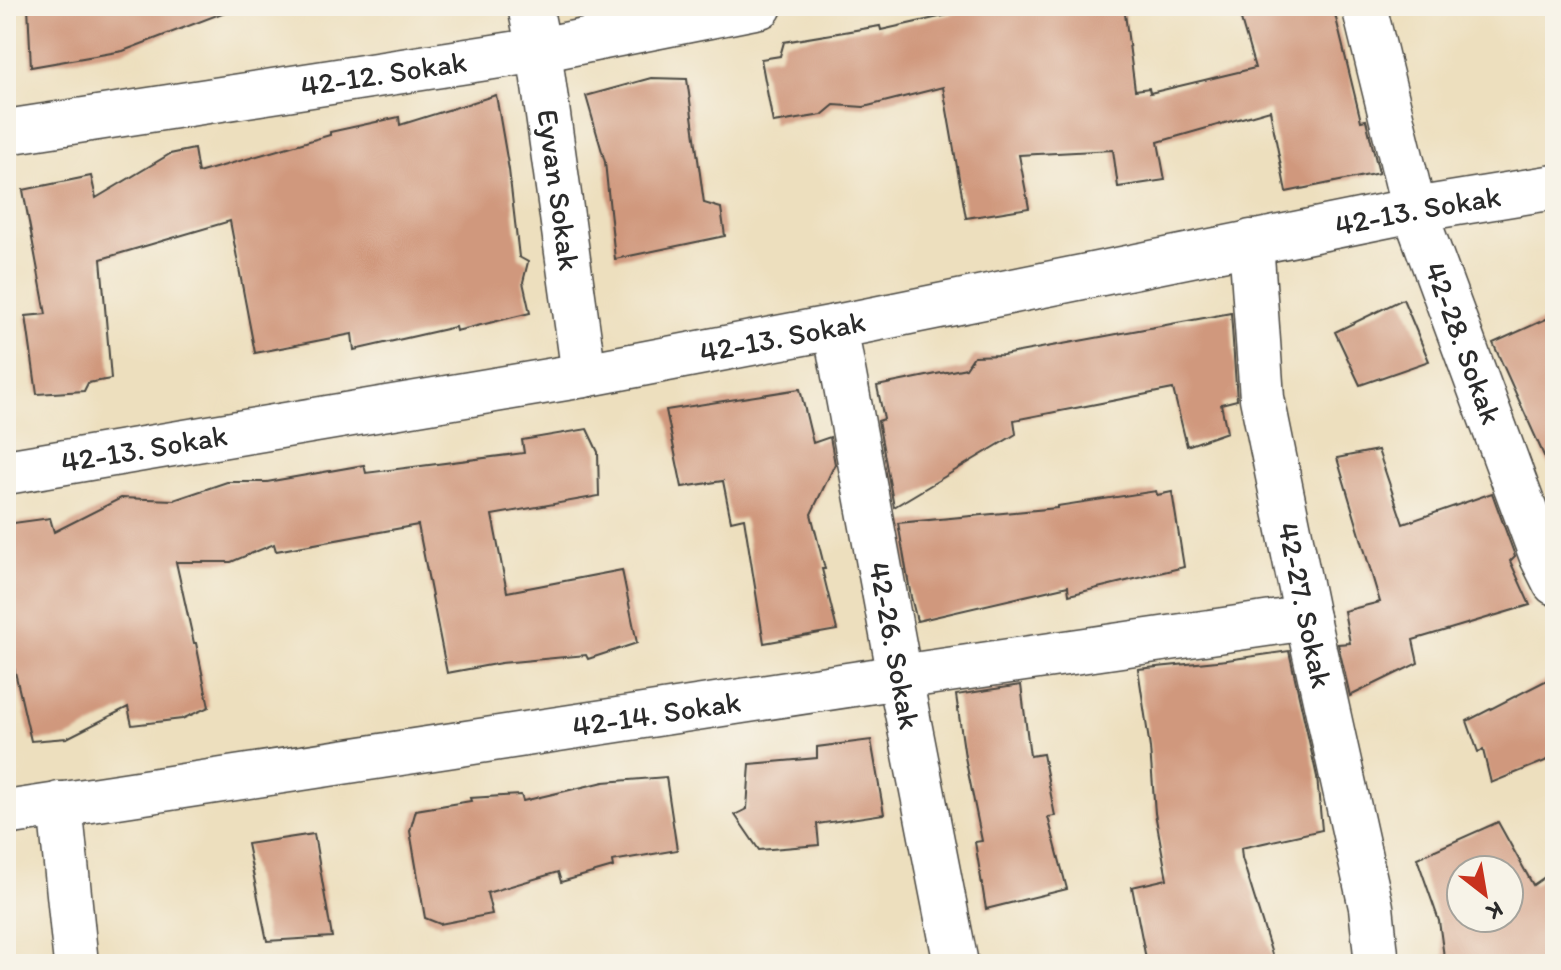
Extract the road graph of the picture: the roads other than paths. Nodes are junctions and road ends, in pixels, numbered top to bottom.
1 (530, 6) edge
2 (760, 6) edge
3 (1364, 6) edge
4 (539, 50) junction
5 (6, 132) edge
6 (1555, 187) edge
7 (1414, 210) junction
8 (1251, 242) junction
9 (835, 327) junction
10 (584, 375) junction
11 (6, 472) edge
12 (1555, 583) edge
13 (1307, 618) junction
14 (900, 677) junction
15 (60, 804) junction
16 (6, 813) edge
17 (76, 964) edge
18 (956, 964) edge
19 (1377, 964) edge

1 - 4 street, Eyvan Sokak
2 - 4 street, 42-12. Sokak
3 - 7 street, 42-28. Sokak
4 - 5 street, 42-12. Sokak
4 - 10 street, Eyvan Sokak
6 - 7 street, 42-13. Sokak
7 - 8 street, 42-13. Sokak
7 - 12 street, 42-28. Sokak
8 - 9 street, 42-13. Sokak
8 - 13 street, 42-27. Sokak
9 - 10 street, 42-13. Sokak
9 - 14 street, 42-26. Sokak
10 - 11 street, 42-13. Sokak
13 - 14 street, 42-14. Sokak
13 - 19 street, 42-27. Sokak
14 - 15 street, 42-14. Sokak
14 - 18 street, 42-26. Sokak
15 - 16 street, 42-14. Sokak
15 - 17 street

